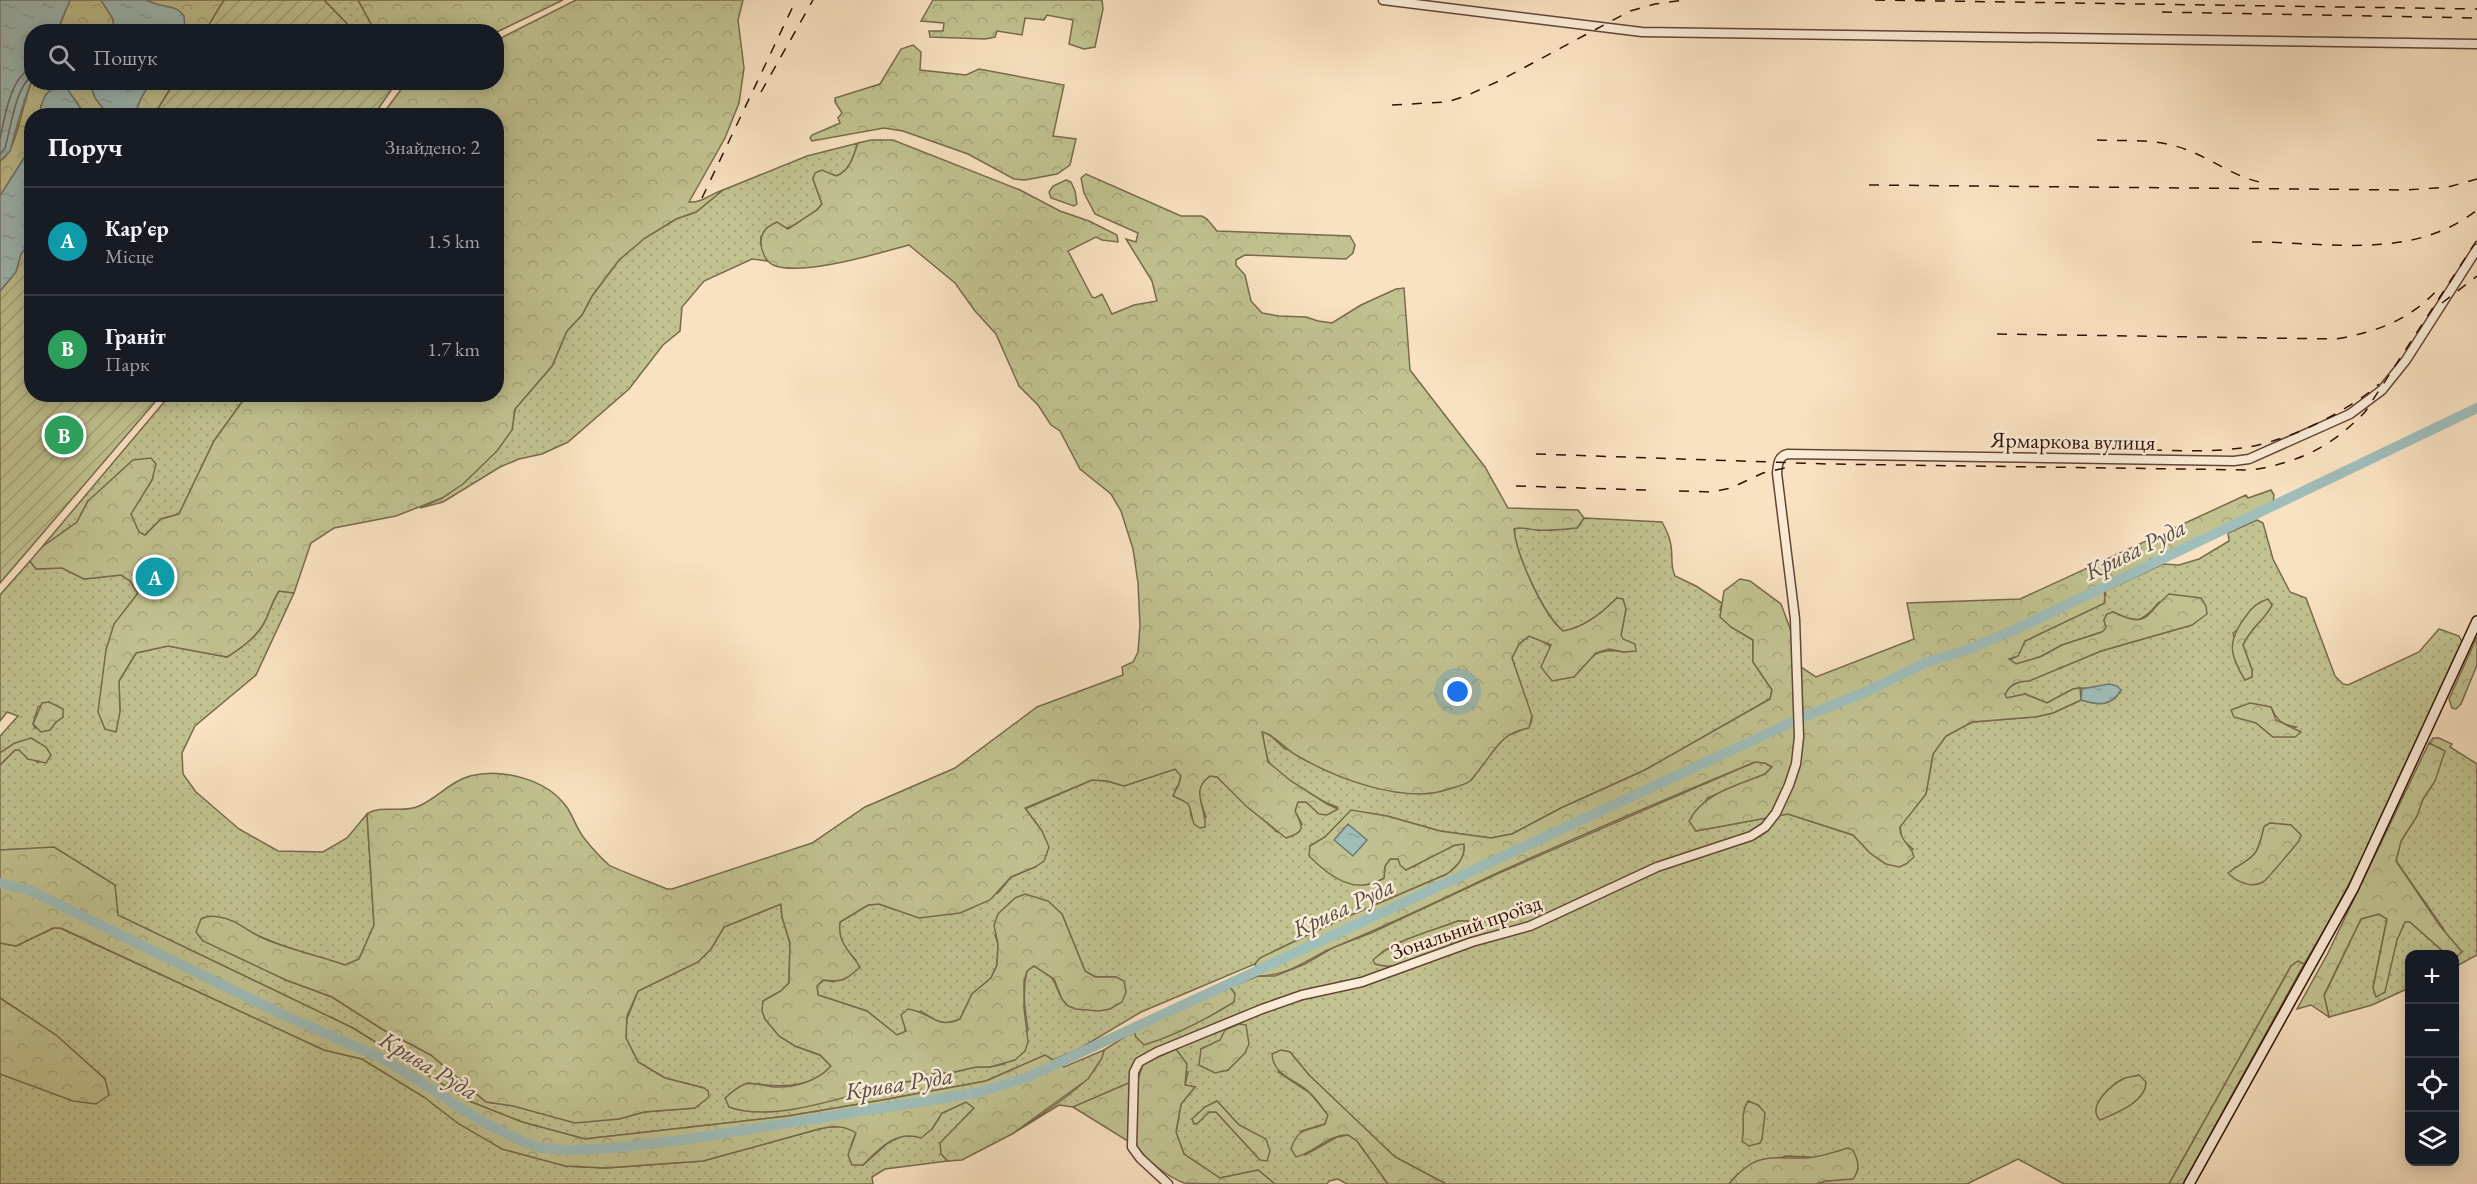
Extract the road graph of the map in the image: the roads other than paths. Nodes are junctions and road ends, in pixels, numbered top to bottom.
1 (1383, 0) edge
2 (2477, 44) edge
3 (2477, 249) edge
4 (2477, 621) edge
5 (1797, 660) joint
6 (1168, 1184) edge
7 (2189, 1184) edge

1 - 2 street
3 - 5 street, Ярмаркова вулиця
4 - 7 main road
5 - 6 street, Зональний проїзд

